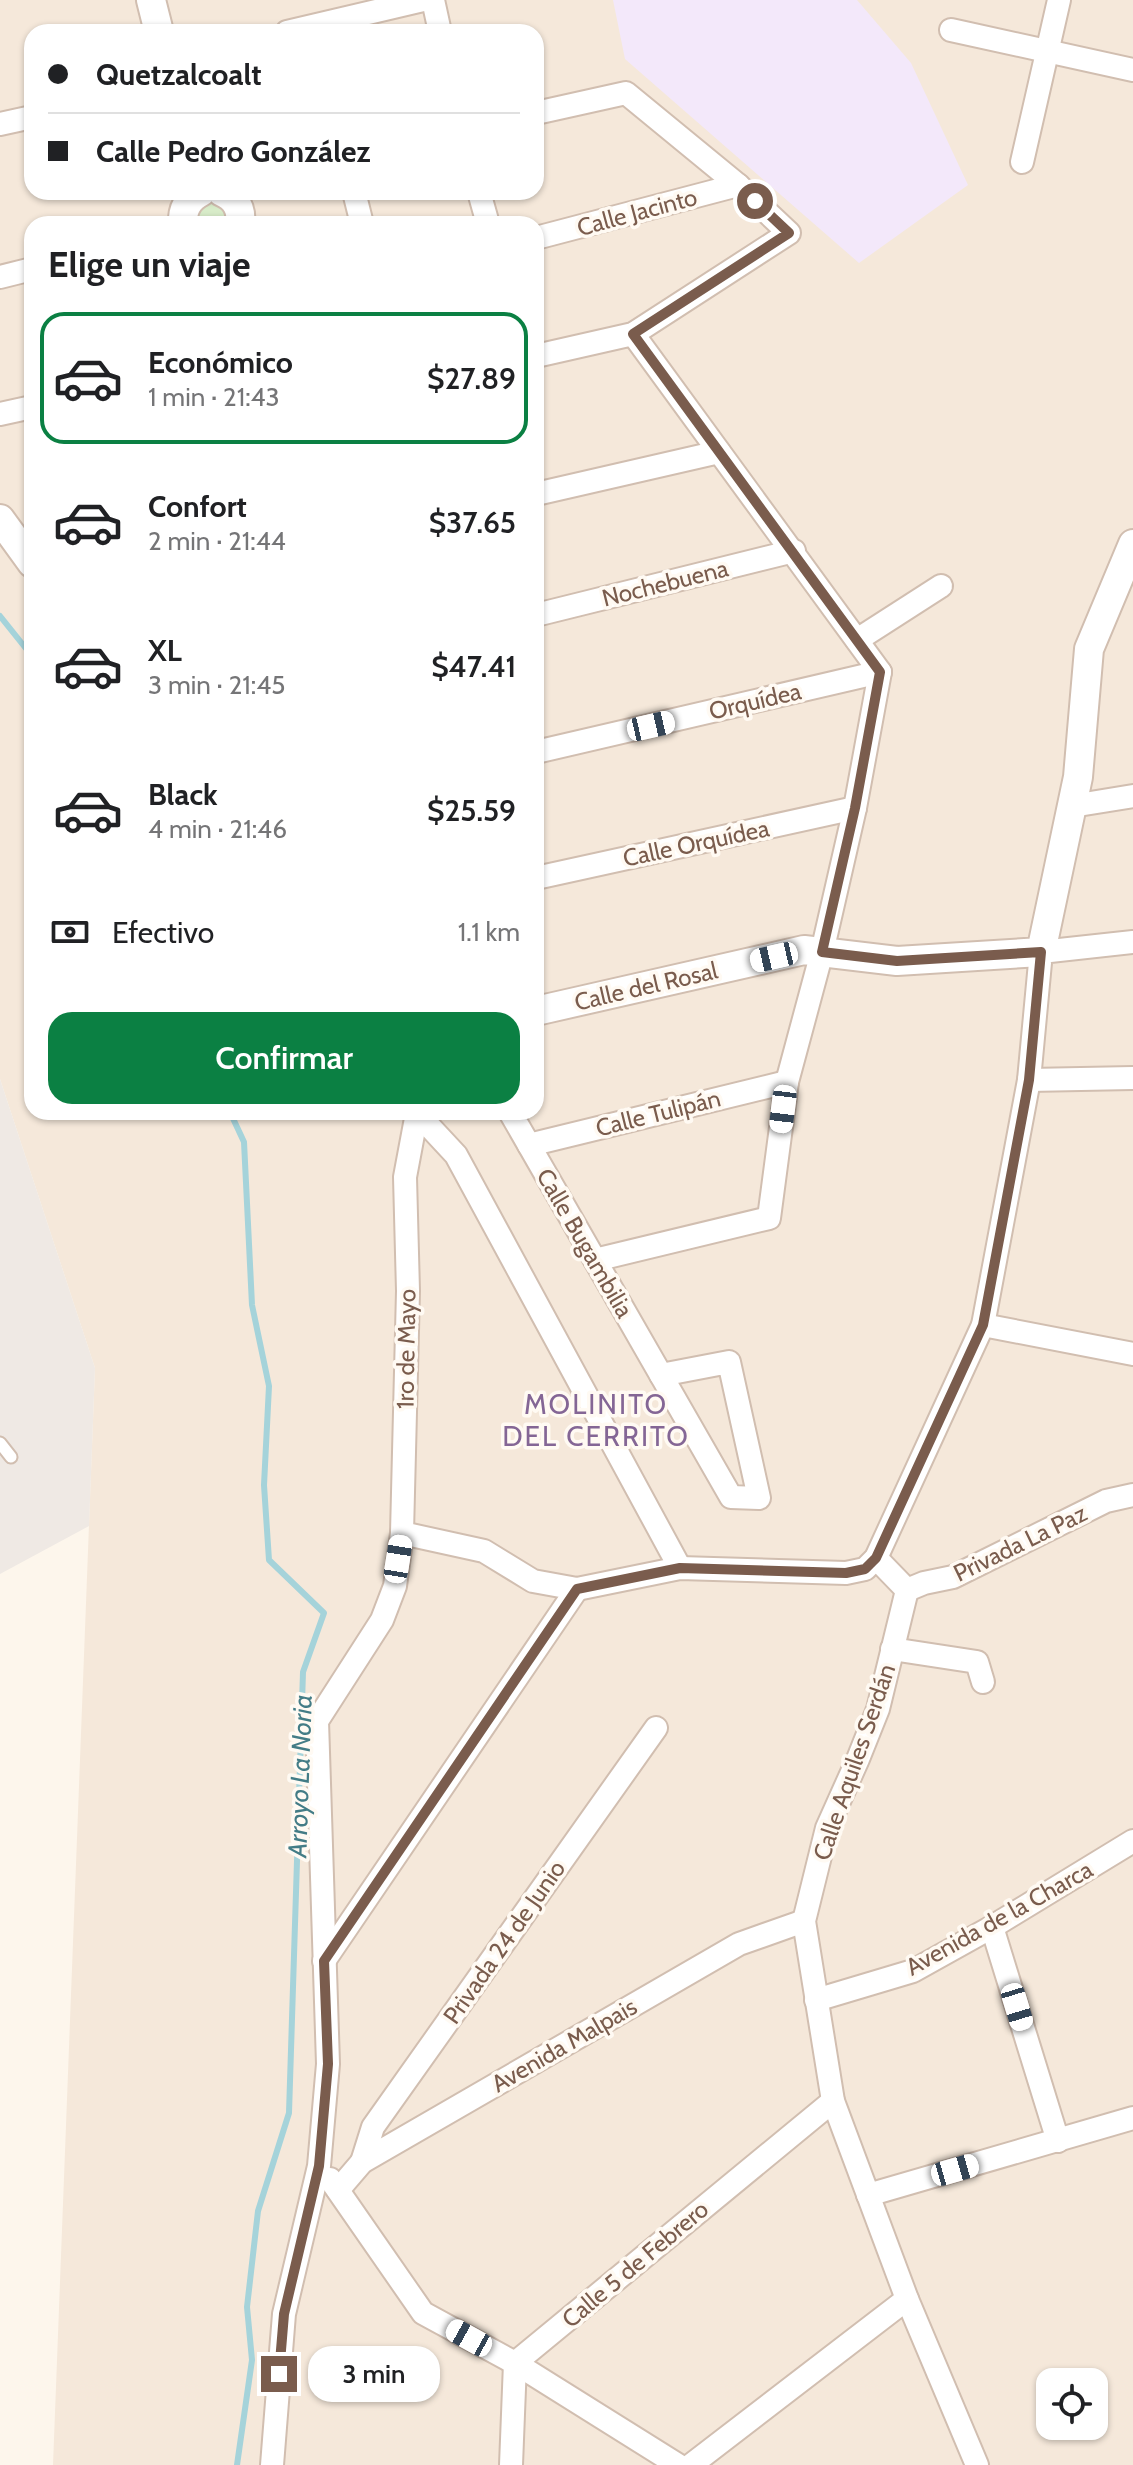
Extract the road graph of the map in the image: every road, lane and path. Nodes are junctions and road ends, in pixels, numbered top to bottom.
1 (151, 0) edge
2 (161, 0) edge
3 (423, 0) edge
4 (433, 0) edge
5 (1059, 0) edge
6 (157, 24) edge
7 (167, 24) edge
8 (333, 24) edge
9 (438, 24) edge
10 (951, 30) dead end
11 (1049, 49) junction
12 (1133, 70) edge
13 (544, 111) edge
14 (24, 119) edge
15 (0, 124) edge
16 (1022, 162) dead end
17 (738, 185) junction
18 (544, 236) edge
19 (24, 259) edge
20 (0, 265) edge
21 (24, 271) edge
22 (0, 277) edge
23 (633, 334) junction
24 (544, 354) edge
25 (24, 409) edge
26 (0, 414) edge
27 (719, 452) junction
28 (544, 492) edge
29 (0, 519) edge
30 (1133, 544) edge
31 (24, 547) edge
32 (794, 551) junction
33 (941, 586) dead end
34 (544, 613) edge
35 (857, 640) junction
36 (880, 672) junction
37 (544, 750) edge
38 (1133, 796) edge
39 (1072, 806) junction
40 (855, 808) junction
41 (544, 876) edge
42 (1133, 942) edge
43 (822, 952) junction
44 (1041, 952) junction
45 (544, 1009) edge
46 (1133, 1078) edge
47 (1029, 1080) junction
48 (787, 1082) junction
49 (416, 1120) edge
50 (424, 1120) edge
51 (515, 1120) edge
52 (529, 1145) junction
53 (595, 1260) junction
54 (983, 1325) junction
55 (1133, 1354) edge
56 (661, 1375) junction
57 (0, 1443) edge
58 (11, 1457) dead end
59 (1133, 1495) edge
60 (402, 1533) junction
61 (876, 1558) junction
62 (680, 1568) junction
63 (577, 1589) junction
64 (907, 1590) junction
65 (892, 1649) junction
66 (983, 1682) dead end
67 (656, 1728) dead end
68 (1133, 1841) edge
69 (804, 1921) junction
70 (992, 1927) junction
71 (324, 1961) junction
72 (816, 2000) junction
73 (833, 2101) junction
74 (1133, 2118) edge
75 (1058, 2141) junction
76 (362, 2162) junction
77 (319, 2166) junction
78 (338, 2190) junction
79 (868, 2195) junction
80 (907, 2299) junction
81 (515, 2363) junction
82 (272, 2465) edge
83 (511, 2465) edge
84 (678, 2465) edge
85 (691, 2465) edge
86 (977, 2465) edge

1 - 6 street
2 - 7 street
3 - 8 street
4 - 9 street
5 - 11 street
10 - 11 street
11 - 12 street
11 - 16 street
13 - 17 street
14 - 15 street
17 - 18 street, Calle Jacinto
17 - 23 street
19 - 20 street
21 - 22 street
23 - 24 street
23 - 27 street
25 - 26 street
27 - 28 street
27 - 32 street
29 - 31 street
30 - 39 street
32 - 34 street, Nochebuena
32 - 35 street
33 - 35 street
35 - 36 street
36 - 37 street, Orquídea
36 - 40 street
38 - 39 street
39 - 44 street
40 - 41 street, Calle Orquídea
40 - 43 street
42 - 44 street
43 - 44 street, Calle del Rosal
43 - 45 street, Calle del Rosal
43 - 48 street
44 - 47 street
46 - 47 street
47 - 54 street
48 - 52 street, Calle Tulipán
48 - 53 street
49 - 60 street, 1ro de Mayo
50 - 62 street
51 - 52 street, Calle Bugambilia
52 - 53 street, Calle Bugambilia
53 - 56 street, Calle Bugambilia
54 - 55 street
54 - 61 street
56 - 56 street, Calle Bugambilia
57 - 58 lane
59 - 64 street, Privada La Paz
60 - 63 street
60 - 71 street, 1ro de Mayo
61 - 62 street
61 - 64 street
62 - 63 street
63 - 71 street
64 - 65 street, Calle Aquiles Serdán
65 - 66 street
65 - 69 street, Calle Aquiles Serdán
67 - 76 street, Privada 24 de Junio
68 - 70 street, Avenida de la Charca
69 - 72 street, Calle Aquiles Serdán
69 - 76 street, Avenida Malpais
70 - 72 street, Avenida de la Charca
70 - 75 street
71 - 77 street, 1ro de Mayo
72 - 73 street, Calle Aquiles Serdán
73 - 79 street, Calle Aquiles Serdán
73 - 81 street, Calle 5 de Febrero
74 - 75 street
75 - 79 street
76 - 78 street, Avenida Malpais
77 - 78 street
77 - 82 street, 1ro de Mayo
78 - 81 street
79 - 80 street, Calle Aquiles Serdán
80 - 85 street
80 - 86 street, Calle Aquiles Serdán
81 - 83 street
81 - 84 street

